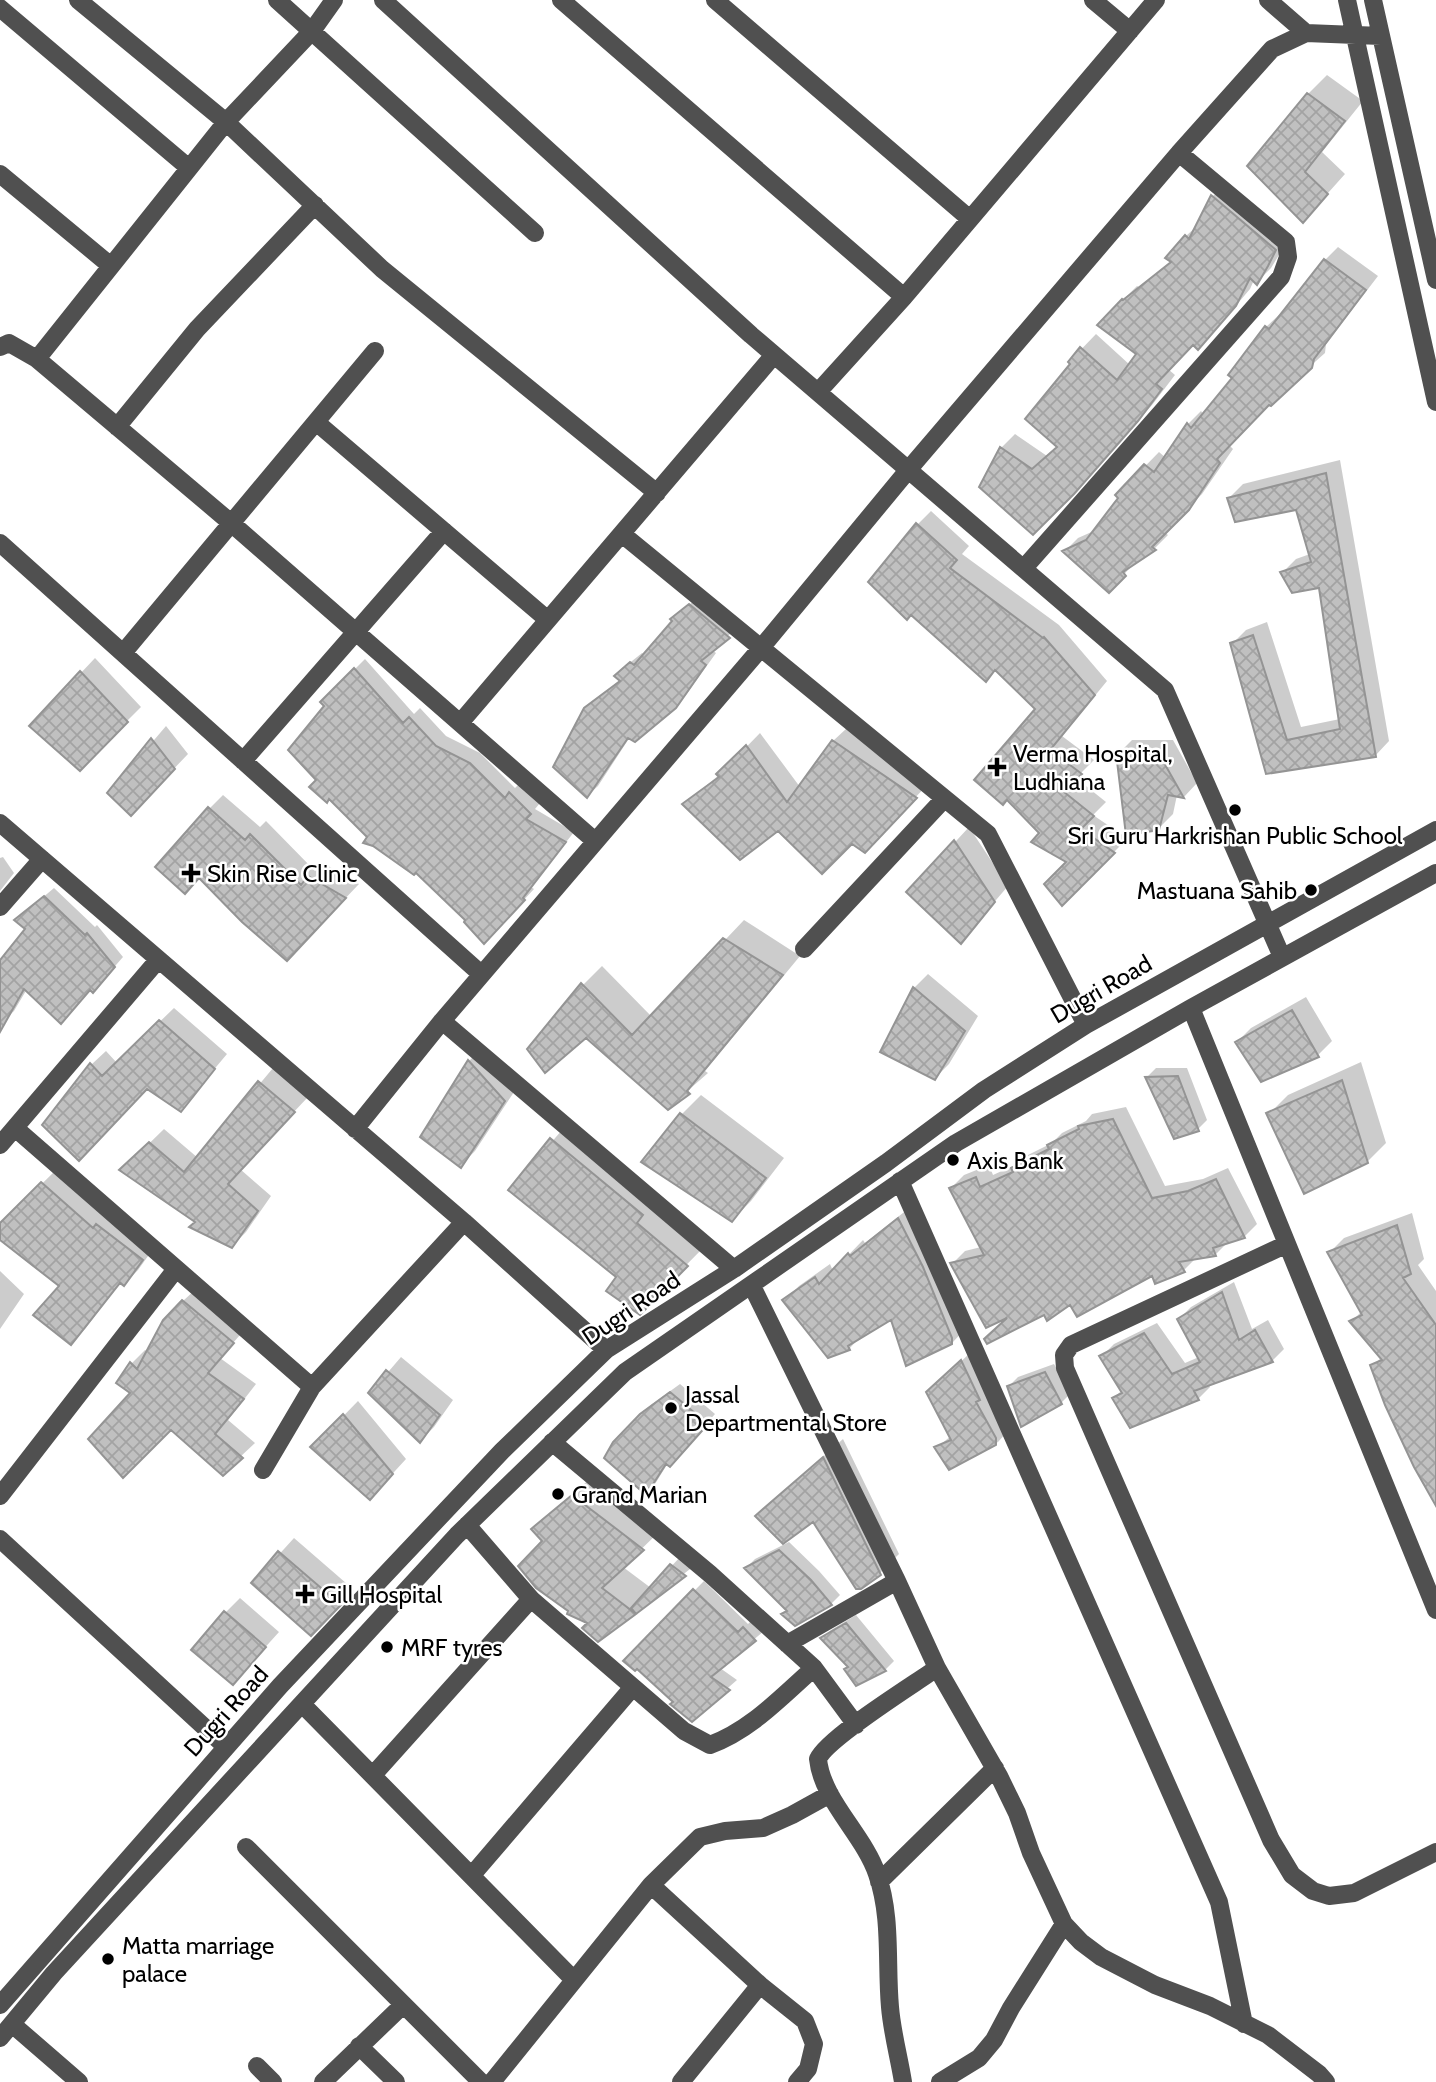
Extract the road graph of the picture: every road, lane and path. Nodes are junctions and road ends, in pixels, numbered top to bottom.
1 (78, 0) edge
2 (276, 0) edge
3 (334, 0) edge
4 (383, 0) edge
5 (561, 0) edge
6 (715, 0) edge
7 (1093, 0) edge
8 (1156, 0) edge
9 (1268, 0) edge
10 (1347, 0) edge
11 (1373, 0) edge
12 (0, 8) edge
13 (312, 31) junction
14 (1130, 31) junction
15 (1306, 33) junction
16 (1381, 36) junction
17 (1355, 37) junction
18 (226, 121) junction
19 (1179, 153) junction
20 (189, 168) junction
21 (0, 174) edge
22 (315, 205) junction
23 (970, 219) junction
24 (535, 233) dead end
25 (111, 266) junction
26 (1436, 280) edge
27 (904, 297) junction
28 (0, 347) edge
29 (375, 351) dead end
30 (774, 355) junction
31 (37, 359) junction
32 (818, 392) junction
33 (1436, 402) edge
34 (316, 422) junction
35 (117, 427) junction
36 (909, 469) junction
37 (657, 493) junction
38 (230, 522) junction
39 (444, 531) junction
40 (622, 534) junction
41 (0, 543) edge
42 (1024, 569) junction
43 (548, 620) junction
44 (355, 631) junction
45 (761, 648) junction
46 (123, 653) junction
47 (460, 723) junction
48 (243, 761) junction
49 (944, 799) junction
50 (0, 823) edge
51 (1436, 830) edge
52 (594, 841) junction
53 (42, 859) junction
54 (1436, 873) edge
55 (0, 907) edge
56 (1266, 923) junction
57 (804, 949) dead end
58 (1282, 957) junction
59 (158, 960) junction
60 (481, 974) junction
61 (1191, 1008) junction
62 (442, 1021) junction
63 (1086, 1025) junction
64 (15, 1128) junction
65 (355, 1129) junction
66 (0, 1145) edge
67 (900, 1181) junction
68 (464, 1222) junction
69 (1287, 1244) junction
70 (176, 1269) junction
71 (734, 1269) junction
72 (751, 1286) junction
73 (606, 1350) junction
74 (312, 1387) junction
75 (552, 1442) junction
76 (263, 1470) dead end
77 (0, 1496) edge
78 (467, 1525) junction
79 (0, 1539) edge
80 (897, 1580) junction
81 (531, 1599) junction
82 (1436, 1610) edge
83 (788, 1644) junction
84 (814, 1668) junction
85 (937, 1668) junction
86 (634, 1687) junction
87 (302, 1704) junction
88 (856, 1726) junction
89 (226, 1747) junction
90 (995, 1768) junction
91 (373, 1775) junction
92 (830, 1794) junction
93 (246, 1847) dead end
94 (1436, 1852) edge
95 (472, 1875) junction
96 (879, 1882) junction
97 (651, 1885) junction
98 (1064, 1924) junction
99 (574, 1980) junction
100 (760, 1986) junction
101 (403, 2004) junction
102 (0, 2005) edge
103 (12, 2024) junction
104 (1244, 2024) junction
105 (0, 2038) edge
106 (359, 2046) junction
107 (257, 2066) dead end
108 (79, 2082) edge
109 (273, 2082) edge
110 (323, 2082) edge
111 (396, 2082) edge
112 (481, 2082) edge
113 (492, 2082) edge
114 (681, 2082) edge
115 (796, 2082) edge
116 (903, 2082) edge
117 (940, 2082) edge
118 (1326, 2082) edge

1 - 18 street
2 - 13 street
3 - 13 street
4 - 30 street
5 - 27 street
6 - 23 street
7 - 14 street
8 - 14 street
9 - 15 street
10 - 17 street
11 - 16 street
12 - 20 street
13 - 18 street
13 - 24 street
14 - 23 street
15 - 17 street
15 - 19 street
16 - 17 street
16 - 26 street
17 - 33 street
18 - 20 street
18 - 22 street
19 - 36 street
19 - 42 street
20 - 25 street
21 - 25 street
22 - 35 street
22 - 37 street
23 - 27 street
25 - 31 street
27 - 32 street
28 - 31 street
29 - 34 street
30 - 32 street
30 - 37 street
31 - 35 street
32 - 36 street
34 - 38 street
34 - 39 street
35 - 38 street
36 - 42 street
36 - 45 street
37 - 40 street
38 - 44 street
38 - 46 street
39 - 43 street
39 - 44 street
40 - 43 street
40 - 45 street
41 - 46 street
42 - 56 street
43 - 47 street
44 - 47 street
44 - 48 street
45 - 49 street
45 - 52 street
46 - 48 street
47 - 52 street
48 - 60 street
49 - 57 street
49 - 63 street
50 - 53 street
51 - 56 street, Dugri Road
52 - 60 street
53 - 55 street
53 - 59 street
54 - 58 street, Dugri Road
56 - 58 street
56 - 63 street, Dugri Road
58 - 61 street, Dugri Road
59 - 64 street
59 - 65 street
60 - 62 street
61 - 67 street, Dugri Road
61 - 69 street
62 - 65 street
62 - 71 street
63 - 71 street, Dugri Road
64 - 66 street
64 - 70 street
65 - 68 street
67 - 72 street, Dugri Road
67 - 104 street
68 - 73 street
68 - 74 street
69 - 82 street
69 - 94 street
70 - 74 street
70 - 77 street
71 - 73 street, Dugri Road
72 - 75 street, Dugri Road
72 - 80 street
73 - 89 street, Dugri Road
74 - 76 street
75 - 78 street, Dugri Road
75 - 83 street
78 - 81 street
78 - 87 street, Dugri Road
79 - 89 street
80 - 83 street
80 - 85 street
81 - 86 street
81 - 91 street
83 - 84 street
84 - 86 street
84 - 88 street
85 - 88 street
85 - 90 street
86 - 95 street
87 - 91 street
87 - 103 street, Dugri Road
88 - 92 street
89 - 102 street, Dugri Road
90 - 96 street
90 - 98 street
91 - 95 street
92 - 96 street
92 - 97 street
93 - 101 street
95 - 99 street
96 - 116 street
97 - 99 street
97 - 100 street
98 - 104 street
98 - 117 street
99 - 113 street
100 - 114 street
100 - 115 street
101 - 106 street
101 - 112 street
103 - 105 street, Dugri Road
103 - 108 street
104 - 118 street
106 - 110 street
106 - 111 street
107 - 109 street

